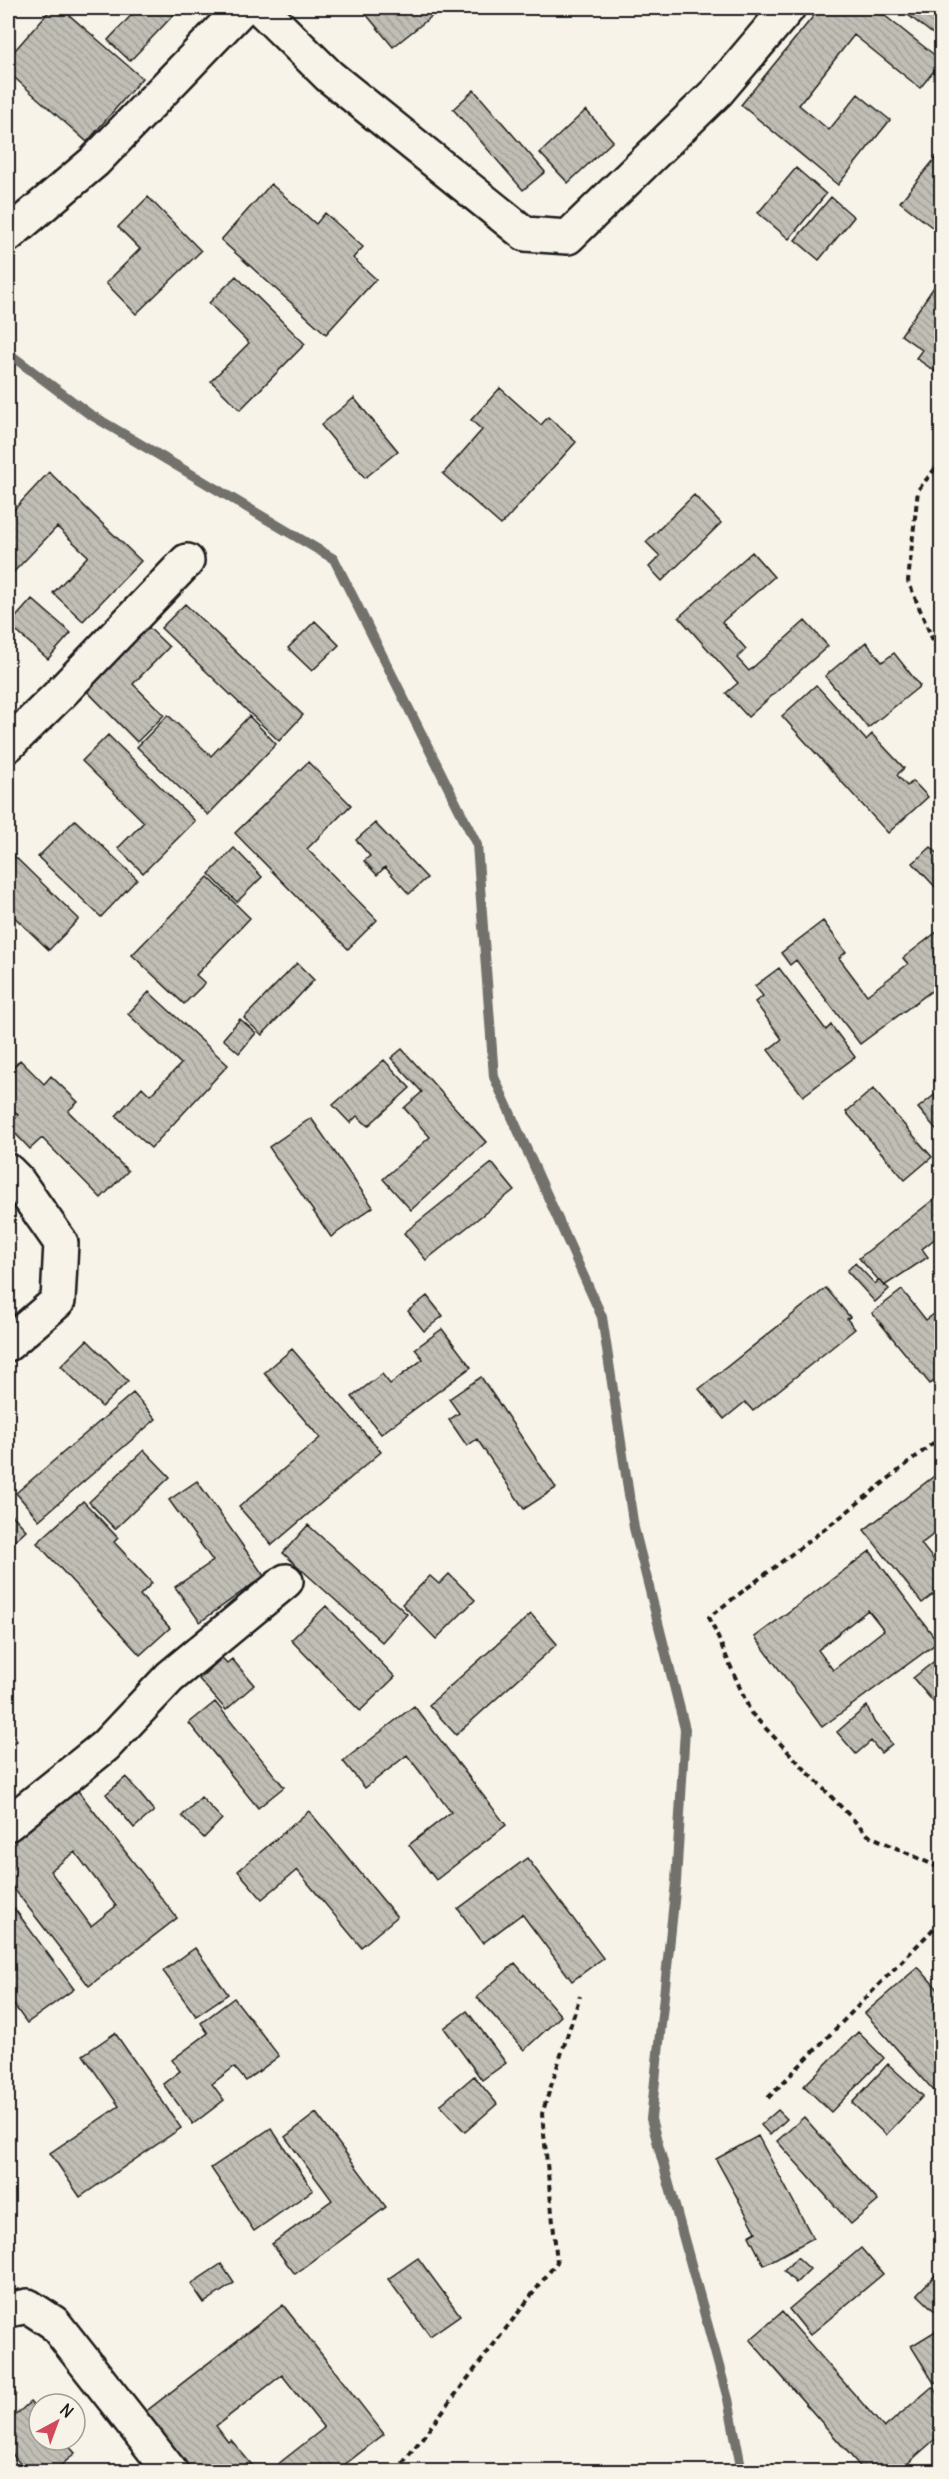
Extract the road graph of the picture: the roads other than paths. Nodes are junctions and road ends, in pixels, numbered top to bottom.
1 (242, 8) edge
2 (260, 8) edge
3 (788, 8) edge
4 (8, 236) edge
5 (187, 561) dead end
6 (8, 746) edge
7 (8, 1171) edge
8 (8, 1344) edge
9 (286, 1581) dead end
10 (8, 1824) edge
11 (8, 2310) edge
12 (171, 2472) edge

1 - 4 street
2 - 3 street
5 - 6 street
7 - 8 street
9 - 10 street
11 - 12 street

